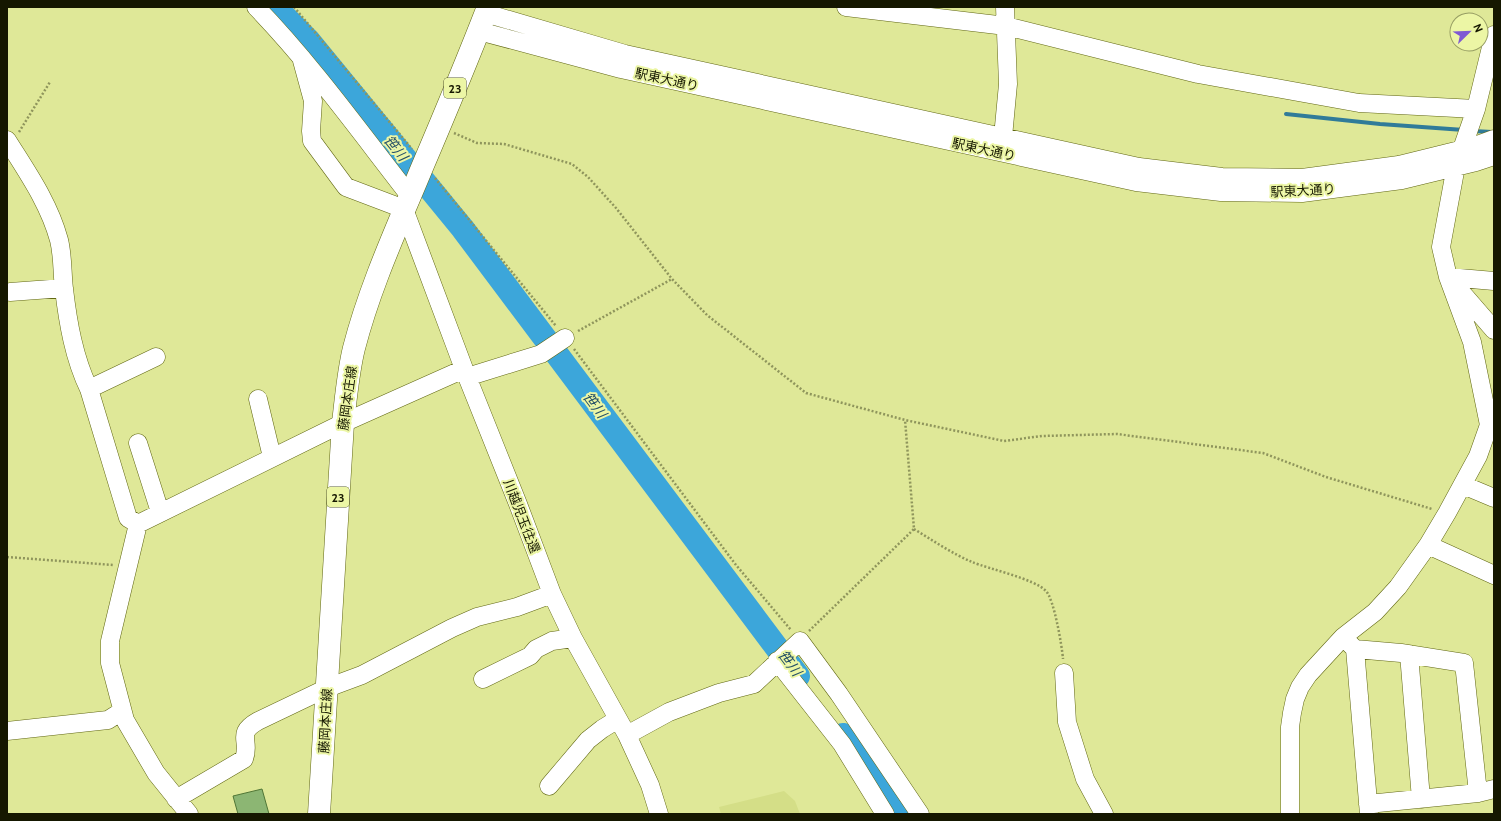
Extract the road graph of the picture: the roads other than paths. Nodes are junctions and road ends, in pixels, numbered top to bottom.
1 (256, 7) edge
2 (846, 7) edge
3 (1005, 7) edge
4 (946, 13) edge
5 (483, 14) edge
6 (1006, 26) junction
7 (1494, 35) edge
8 (301, 57) junction
9 (1476, 109) junction
10 (1003, 138) junction
11 (1494, 139) edge
12 (8, 145) edge
13 (1462, 149) junction
14 (1494, 156) edge
15 (1456, 166) junction
16 (409, 198) junction
17 (1448, 277) junction
18 (1494, 281) edge
19 (64, 288) junction
20 (10, 292) dead end
21 (1494, 330) edge
22 (565, 338) road end
23 (156, 357) dead end
24 (465, 373) junction
25 (89, 389) junction
26 (258, 399) dead end
27 (343, 422) junction
28 (1492, 425) edge
29 (138, 443) dead end
30 (272, 457) junction
31 (1463, 485) junction
32 (1494, 498) edge
33 (160, 512) junction
34 (138, 524) junction
35 (1428, 545) junction
36 (1494, 575) edge
37 (552, 594) junction
38 (573, 638) junction
39 (1349, 643) junction
40 (1409, 654) junction
41 (777, 661) junction
42 (1064, 673) road end
43 (483, 679) dead end
44 (327, 688) junction
45 (122, 711) junction
46 (623, 727) junction
47 (7, 730) edge
48 (549, 786) dead end
49 (1486, 791) edge
50 (176, 799) junction
51 (1421, 799) junction
52 (1369, 809) edge
53 (188, 814) edge
54 (319, 814) edge
55 (659, 814) edge
56 (885, 814) edge
57 (920, 814) edge
58 (1104, 814) edge
59 (1290, 814) edge

1 - 8 street, 川越児玉往還
2 - 4 street
3 - 6 street
4 - 6 street
5 - 10 street, 駅東大通り
5 - 15 street, 駅東大通り
5 - 16 main road, 藤岡本庄線 / 23
6 - 9 street
6 - 10 street
7 - 9 street
8 - 16 street, 川越児玉往還
8 - 16 street
9 - 13 street
10 - 13 street, 駅東大通り
11 - 13 street, 駅東大通り
12 - 19 street
13 - 15 street
14 - 15 street, 駅東大通り
15 - 17 street
16 - 24 street, 川越児玉往還
16 - 27 main road, 藤岡本庄線 / 23
17 - 18 street
17 - 21 street
17 - 28 street
19 - 20 street
19 - 25 street
22 - 24 street
23 - 25 street
24 - 27 street
24 - 37 street, 川越児玉往還
25 - 34 street
26 - 30 street
27 - 30 street
27 - 44 main road, 藤岡本庄線 / 23
28 - 31 street
29 - 33 street
30 - 33 street
31 - 32 street
31 - 35 street
33 - 34 street
34 - 45 street
35 - 36 street
35 - 39 street
37 - 38 street, 川越児玉往還
37 - 44 street
38 - 43 street
38 - 46 street, 川越児玉往還
39 - 40 street
39 - 52 street
39 - 59 street
40 - 49 street
40 - 51 street
41 - 46 street
41 - 56 street
41 - 57 street
42 - 58 street
44 - 50 street
44 - 54 main road, 藤岡本庄線 / 23
45 - 47 street
45 - 50 street
46 - 48 street
46 - 55 street, 川越児玉往還
49 - 51 street
50 - 53 street
51 - 52 street

